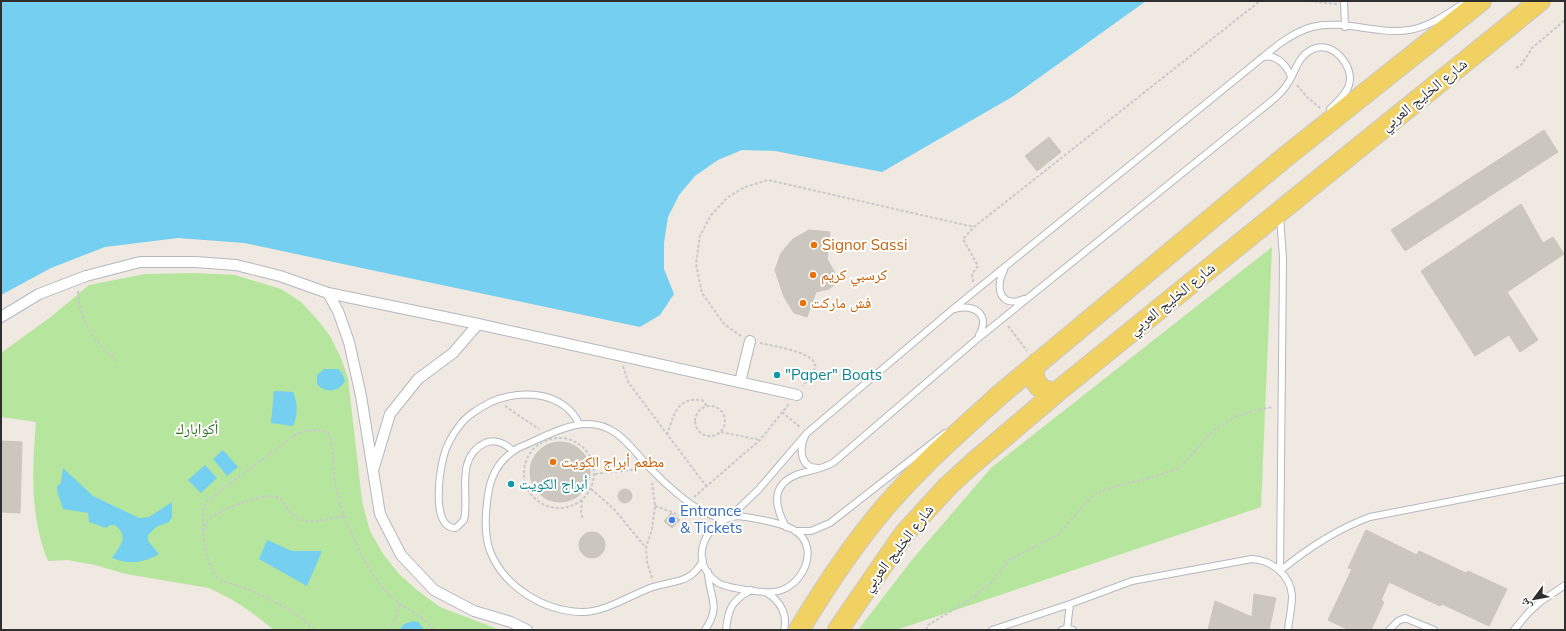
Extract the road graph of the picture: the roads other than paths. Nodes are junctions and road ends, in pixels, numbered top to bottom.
1 (1467, 1) edge
2 (1481, 1) edge
3 (1540, 1) edge
4 (1344, 3) edge
5 (1345, 27) junction
6 (1263, 57) junction
7 (1291, 77) junction
8 (1326, 114) road end
9 (1317, 122) dead end
10 (1284, 158) junction
11 (1279, 212) junction
12 (1006, 266) junction
13 (328, 293) junction
14 (1030, 296) junction
15 (953, 309) junction
16 (1, 317) edge
17 (478, 324) junction
18 (976, 340) junction
19 (750, 341) road end
20 (1037, 363) junction
21 (740, 382) junction
22 (1058, 391) junction
23 (1002, 393) junction
24 (796, 395) road end
25 (960, 422) dead end
26 (579, 424) junction
27 (950, 429) dead end
28 (806, 432) junction
29 (513, 451) junction
30 (823, 467) junction
31 (373, 468) junction
32 (1565, 479) edge
33 (728, 517) junction
34 (786, 526) junction
35 (794, 530) junction
36 (703, 560) junction
37 (1280, 571) junction
38 (708, 572) junction
39 (1565, 585) edge
40 (1560, 589) junction
41 (752, 590) junction
42 (767, 593) junction
43 (1565, 594) edge
44 (1070, 604) junction
45 (527, 630) edge
46 (705, 630) edge
47 (726, 630) edge
48 (784, 630) edge
49 (799, 630) edge
50 (838, 630) edge
51 (992, 630) edge
52 (1067, 630) edge
53 (1288, 630) edge
54 (1389, 630) edge
55 (1434, 630) edge
56 (1514, 630) edge

1 - 5 lane
2 - 10 main road
3 - 11 main road, شارع الخليج العربي
4 - 5 lane
5 - 6 lane
6 - 7 lane
6 - 12 lane
7 - 8 lane
7 - 14 lane
9 - 10 lane
10 - 20 main road
11 - 22 main road, شارع الخليج العربي
11 - 37 lane
12 - 14 lane
12 - 15 lane
13 - 16 street
13 - 17 street
13 - 31 street
14 - 18 lane
15 - 18 lane
15 - 28 lane
17 - 21 street
17 - 31 street
18 - 30 lane
19 - 21 street
20 - 22 main road
20 - 23 main road
21 - 24 street
22 - 50 main road, شارع الخليج العربي
23 - 25 lane
23 - 49 main road
26 - 29 lane
26 - 29 lane
26 - 33 lane
27 - 35 lane
28 - 30 lane
28 - 33 lane
29 - 36 lane
30 - 34 lane
31 - 45 street
32 - 37 lane
33 - 34 lane
33 - 36 lane
34 - 35 lane
35 - 42 lane
36 - 38 lane
37 - 44 lane
37 - 53 lane
38 - 41 lane
38 - 46 lane
39 - 40 lane
40 - 43 lane
40 - 56 lane
41 - 42 lane
41 - 47 lane
42 - 48 lane
44 - 51 lane
44 - 52 lane
54 - 55 lane

